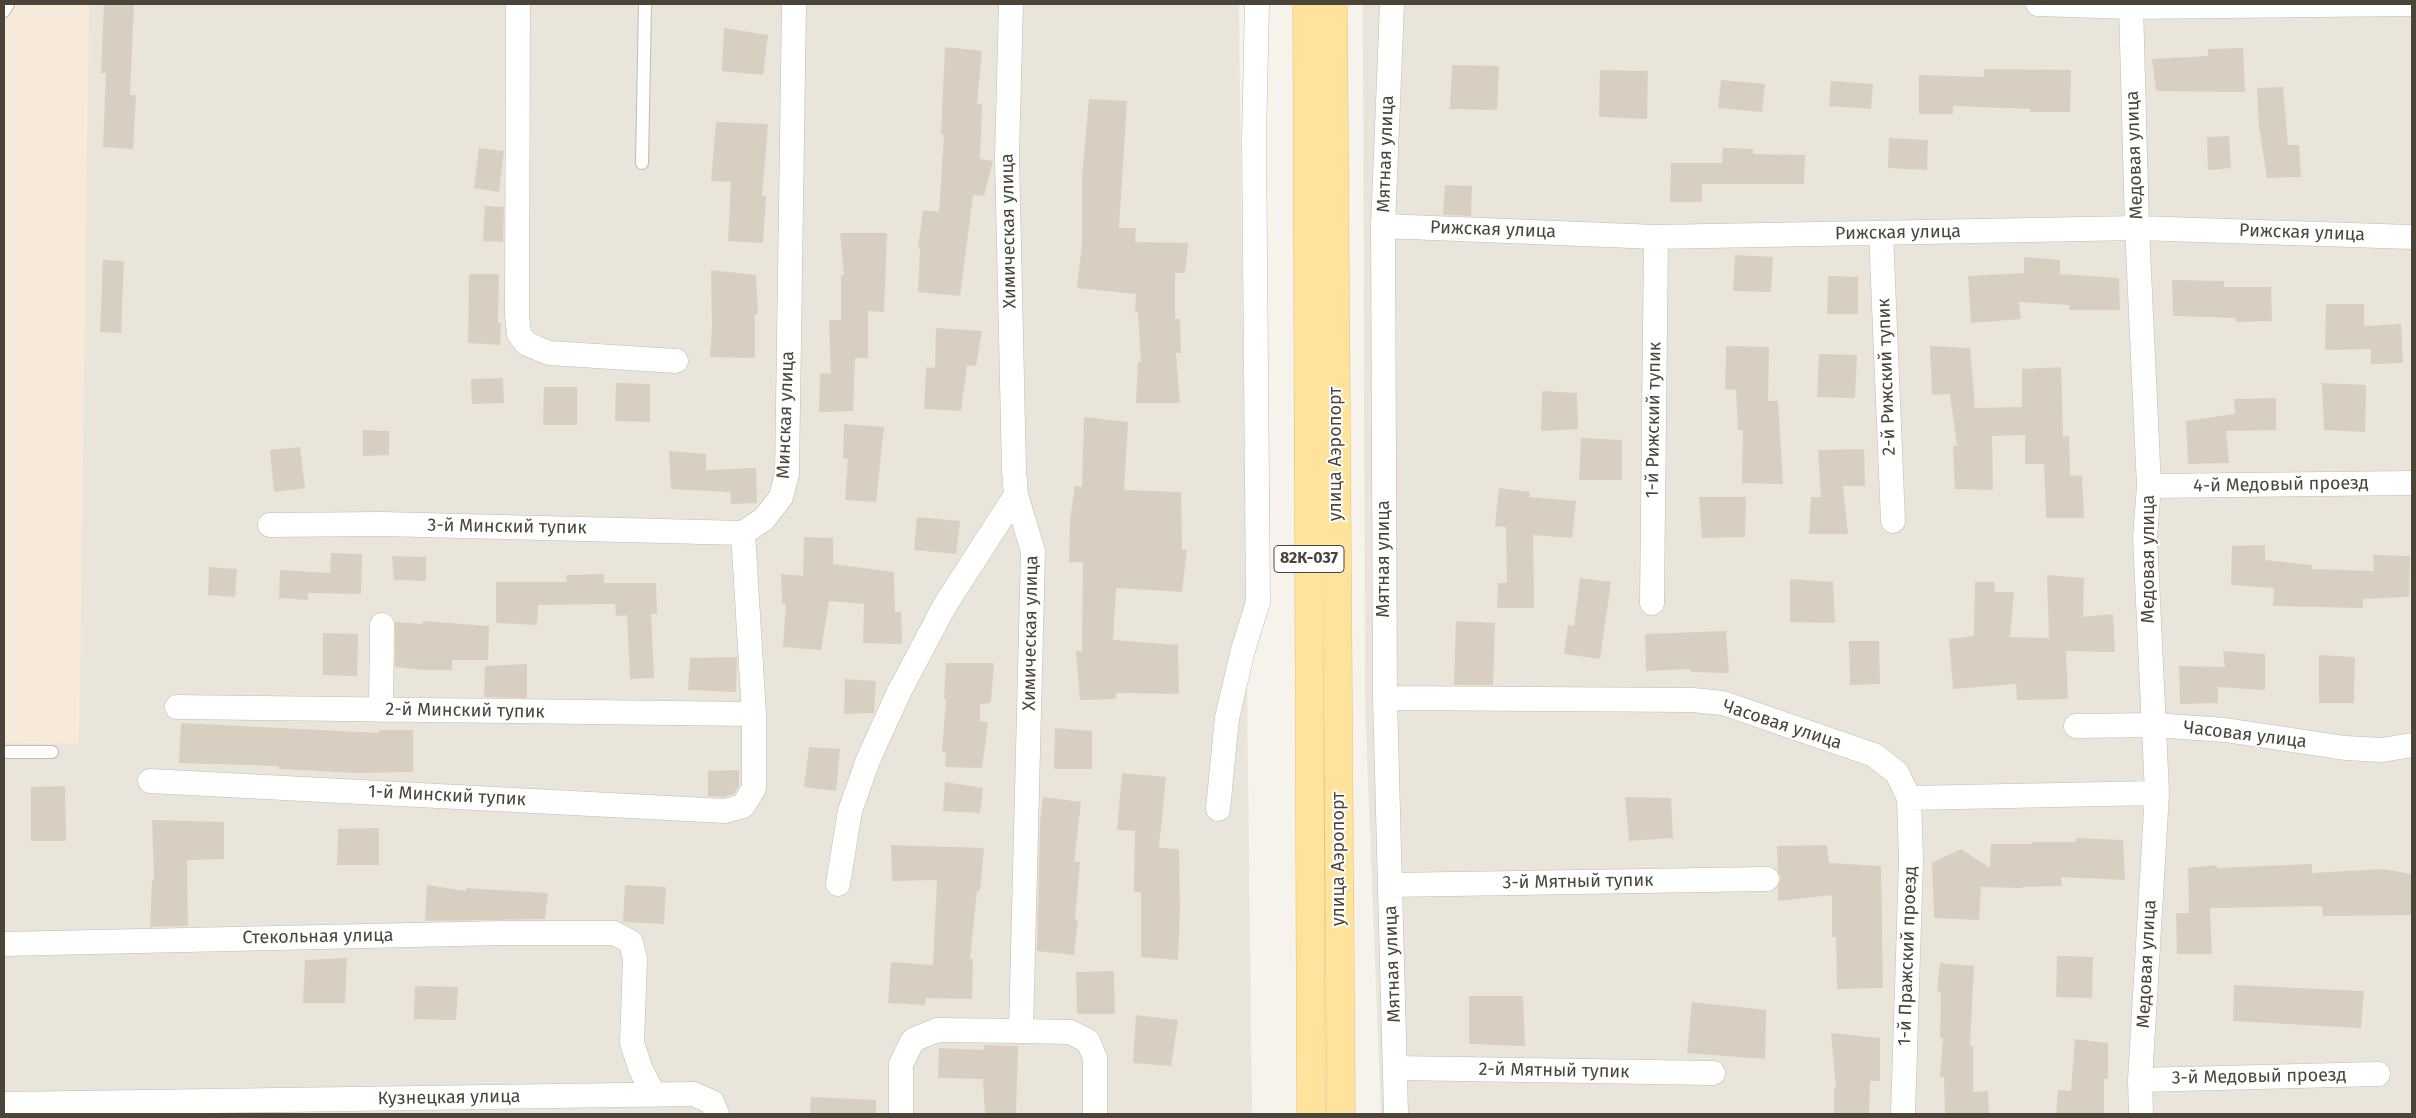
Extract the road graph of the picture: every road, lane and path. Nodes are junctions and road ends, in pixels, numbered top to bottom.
1 (8, 4) edge
2 (518, 4) edge
3 (645, 4) edge
4 (794, 4) edge
5 (1011, 4) edge
6 (1257, 4) edge
7 (1307, 4) edge
8 (1333, 4) edge
9 (1392, 4) edge
10 (2038, 4) edge
11 (2412, 4) edge
12 (2131, 5) edge
13 (4, 11) edge
14 (642, 162) dead end
15 (1383, 226) junction
16 (2137, 228) junction
17 (1881, 233) junction
18 (1656, 237) junction
19 (2412, 237) edge
20 (676, 361) dead end
21 (2412, 483) edge
22 (2149, 486) junction
23 (1016, 495) junction
24 (1893, 522) dead end
25 (270, 525) dead end
26 (743, 533) junction
27 (1652, 603) dead end
28 (382, 624) dead end
29 (1385, 698) junction
30 (177, 708) dead end
31 (381, 710) junction
32 (754, 714) junction
33 (2153, 725) junction
34 (2076, 726) dead end
35 (2412, 745) edge
36 (4, 752) edge
37 (52, 752) dead end
38 (150, 780) dead end
39 (2157, 793) junction
40 (1910, 798) junction
41 (1218, 809) dead end
42 (1767, 879) dead end
43 (838, 884) dead end
44 (1390, 885) junction
45 (4, 944) edge
46 (1021, 1031) junction
47 (1396, 1068) junction
48 (1713, 1073) dead end
49 (2378, 1074) dead end
50 (2140, 1080) junction
51 (654, 1095) junction
52 (4, 1104) edge
53 (715, 1108) edge
54 (901, 1114) edge
55 (1095, 1114) edge
56 (1311, 1114) edge
57 (1341, 1114) edge
58 (1396, 1114) edge
59 (1903, 1114) edge
60 (2142, 1114) edge

1 - 13 lane
2 - 20 street
3 - 14 lane
4 - 26 street, Минская улица
5 - 23 street, Химическая улица
6 - 41 street
7 - 56 main road, улица Аэропорт / 82К-037
8 - 57 main road, улица Аэропорт
9 - 15 street, Мятная улица
10 - 12 street
11 - 12 street
12 - 16 street, Медовая улица
15 - 18 street, Рижская улица
15 - 29 street, Мятная улица
16 - 17 street, Рижская улица
16 - 19 street, Рижская улица
16 - 22 street, Медовая улица
17 - 18 street, Рижская улица
17 - 24 street, 2-й Рижский тупик
18 - 27 street, 1-й Рижский тупик
21 - 22 street, 4-й Медовый проезд
22 - 33 street, Медовая улица
23 - 43 street
23 - 46 street, Химическая улица
25 - 26 street, 3-й Минский тупик
26 - 32 street
28 - 31 street
29 - 40 street, Часовая улица
29 - 44 street, Мятная улица
30 - 31 street, 2-й Минский тупик
31 - 32 street, 2-й Минский тупик
32 - 38 street, 1-й Минский тупик
33 - 34 street, Часовая улица
33 - 35 street, Часовая улица
33 - 39 street, Медовая улица
36 - 37 lane
39 - 40 street
39 - 50 street, Медовая улица
40 - 59 street, 1-й Пражский проезд
42 - 44 street, 3-й Мятный тупик
44 - 47 street, Мятная улица
45 - 51 street, Стекольная улица
46 - 54 street
46 - 55 street
47 - 48 street, 2-й Мятный тупик
47 - 58 street, Мятная улица
49 - 50 street, 3-й Медовый проезд
50 - 60 street, Медовая улица
51 - 52 street, Кузнецкая улица
51 - 53 street, Кузнецкая улица

